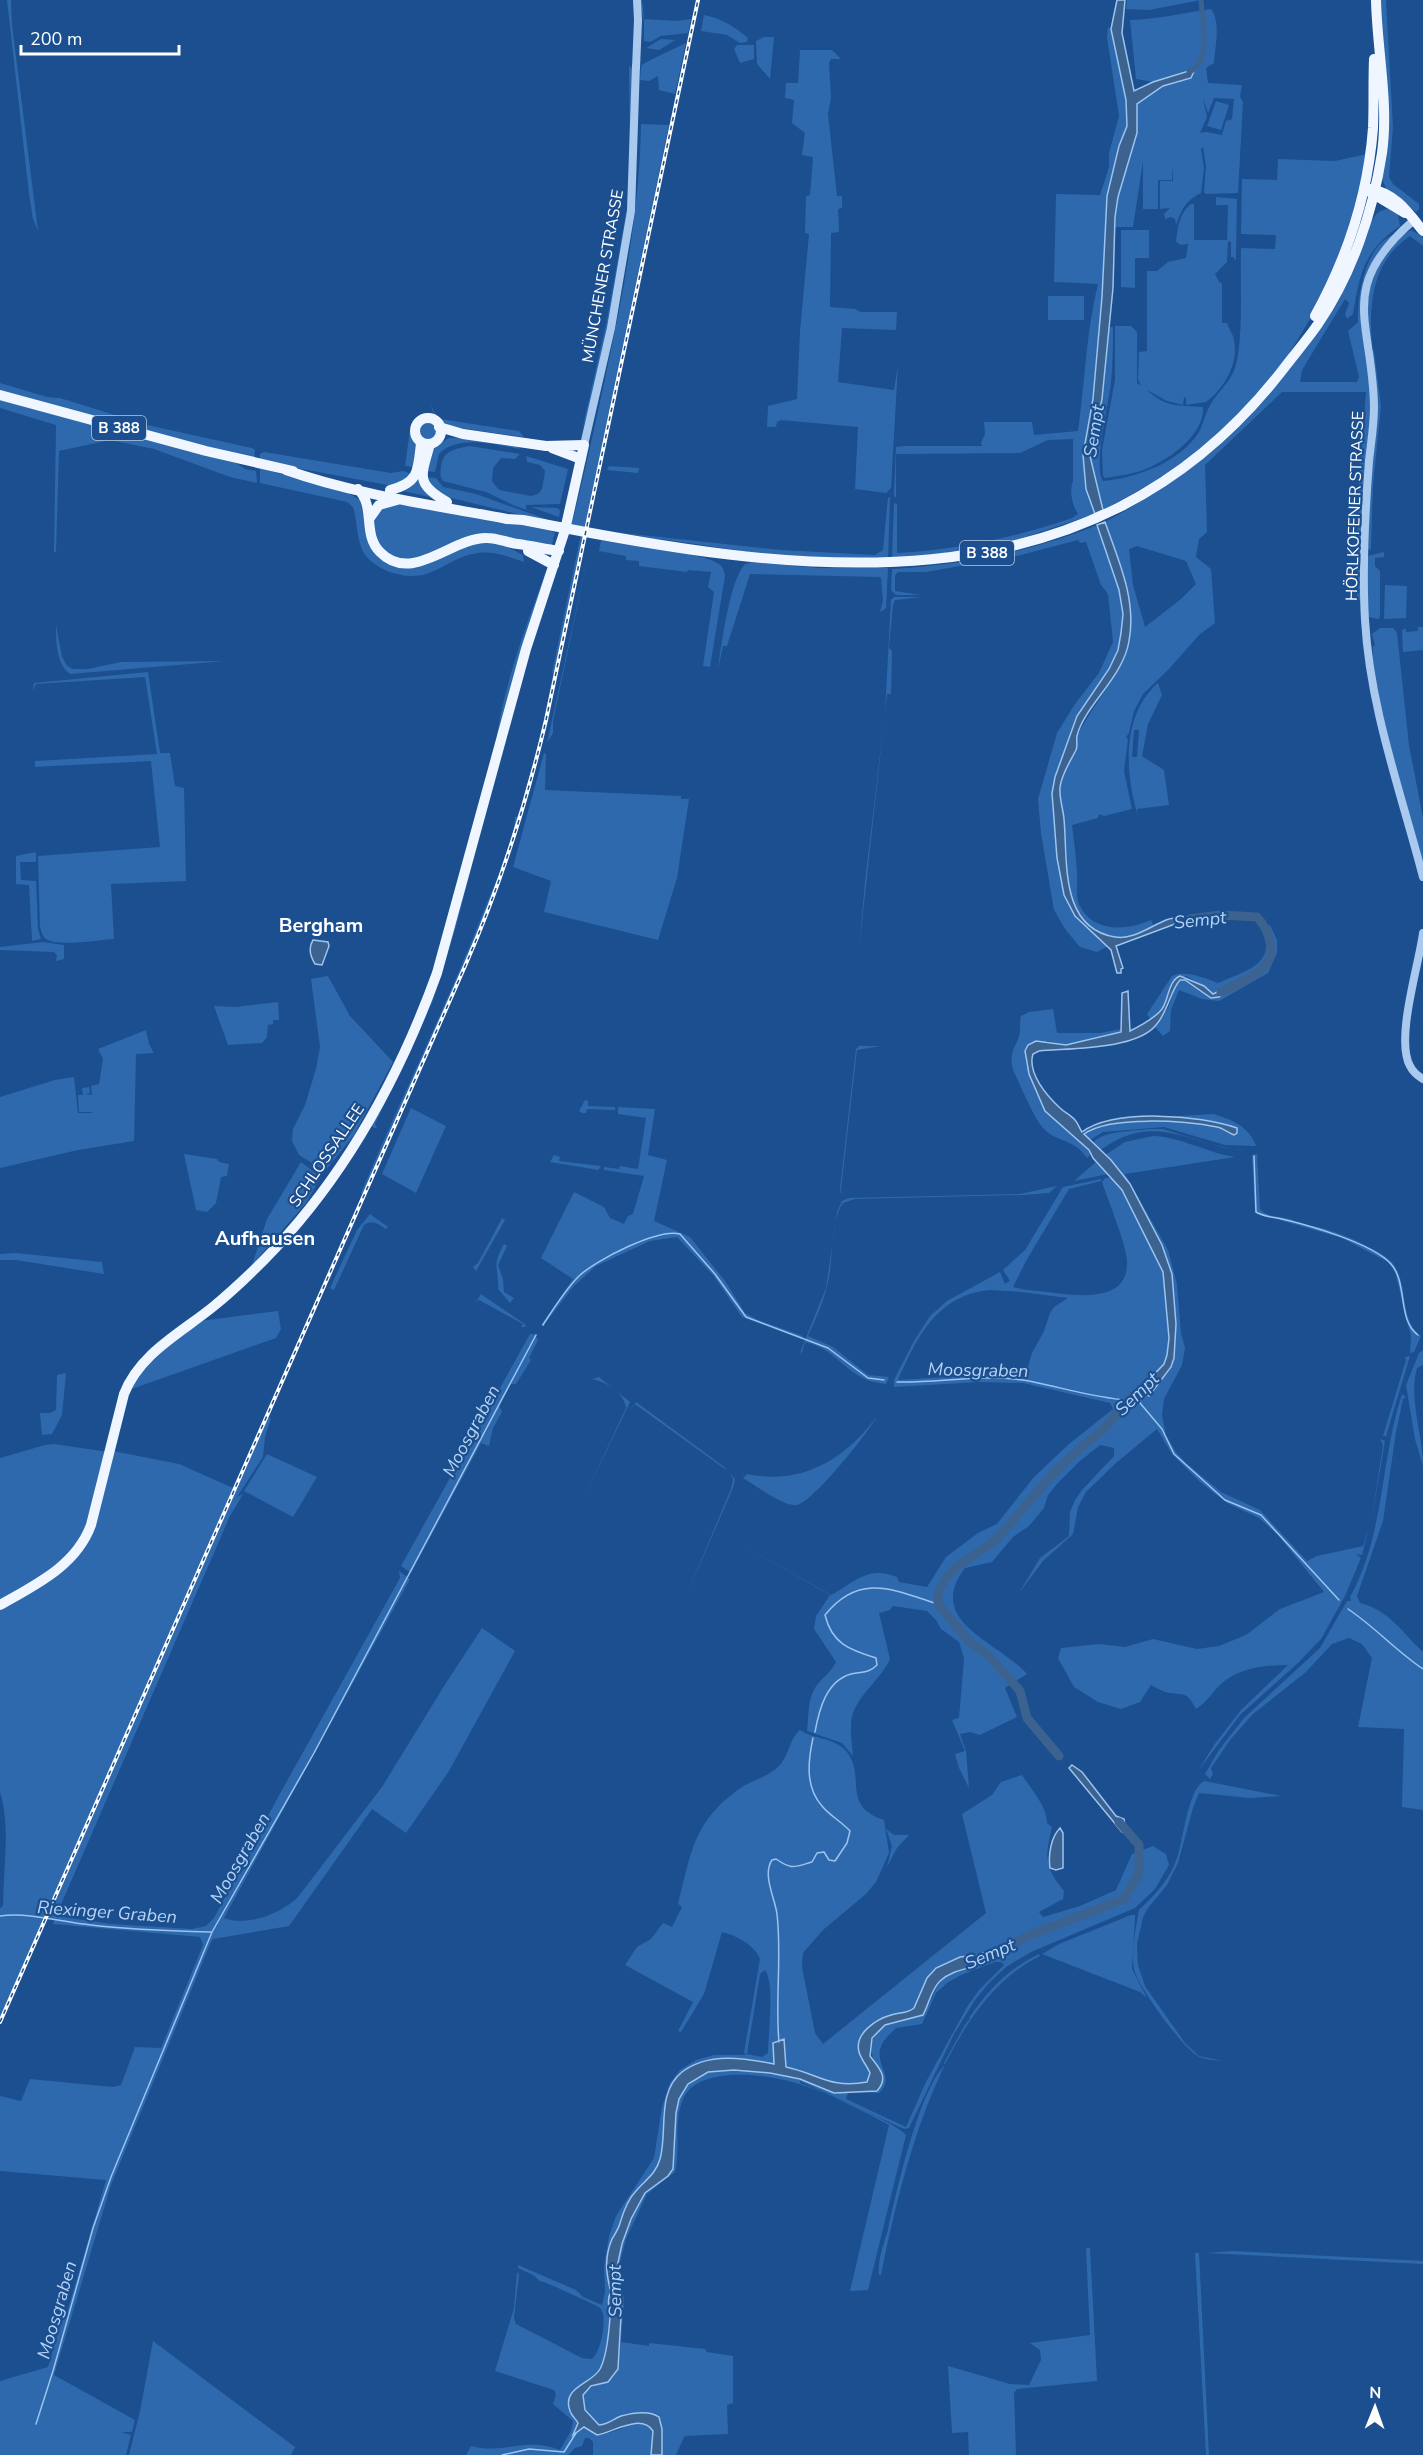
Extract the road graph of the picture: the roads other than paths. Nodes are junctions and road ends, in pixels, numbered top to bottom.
1 (1376, 0) edge
2 (637, 4) edge
3 (1371, 191) junction
4 (1392, 206) junction
5 (1369, 214) junction
6 (1413, 218) junction
7 (1423, 231) edge
8 (1292, 358) junction
9 (0, 395) edge
10 (432, 438) junction
11 (585, 440) junction
12 (546, 446) junction
13 (581, 459) junction
14 (286, 470) junction
15 (358, 489) junction
16 (390, 490) junction
17 (403, 499) junction
18 (447, 502) junction
19 (369, 519) junction
20 (523, 520) junction
21 (517, 544) junction
22 (559, 551) junction
23 (554, 565) junction
24 (1423, 877) edge
25 (1423, 933) edge
26 (1423, 1079) edge
27 (0, 1605) edge

1 - 3 main road, B 388
2 - 11 street, MÜNCHENER STRASSE
3 - 4 main road
3 - 5 main road, B 388
3 - 6 main road
3 - 8 main road, B 388
4 - 5 main road
4 - 6 main road
5 - 8 main road, B 388
6 - 7 main road
6 - 24 street, HÖRLKOFENER STRASSE
8 - 20 main road, B 388
9 - 14 main road, B 388
10 - 12 main road
10 - 16 main road
10 - 18 main road, B 388
11 - 12 main road
11 - 13 main road, SCHLOSSALLEE
12 - 13 main road
13 - 22 main road, SCHLOSSALLEE
14 - 15 main road, B 388
14 - 16 main road, B 388
15 - 17 main road, B 388
15 - 19 main road
16 - 18 main road, B 388
17 - 19 main road
17 - 20 main road, B 388
18 - 20 main road, B 388
19 - 21 main road
21 - 22 main road
21 - 23 main road
22 - 23 main road, SCHLOSSALLEE
23 - 27 main road, SCHLOSSALLEE
25 - 26 street

